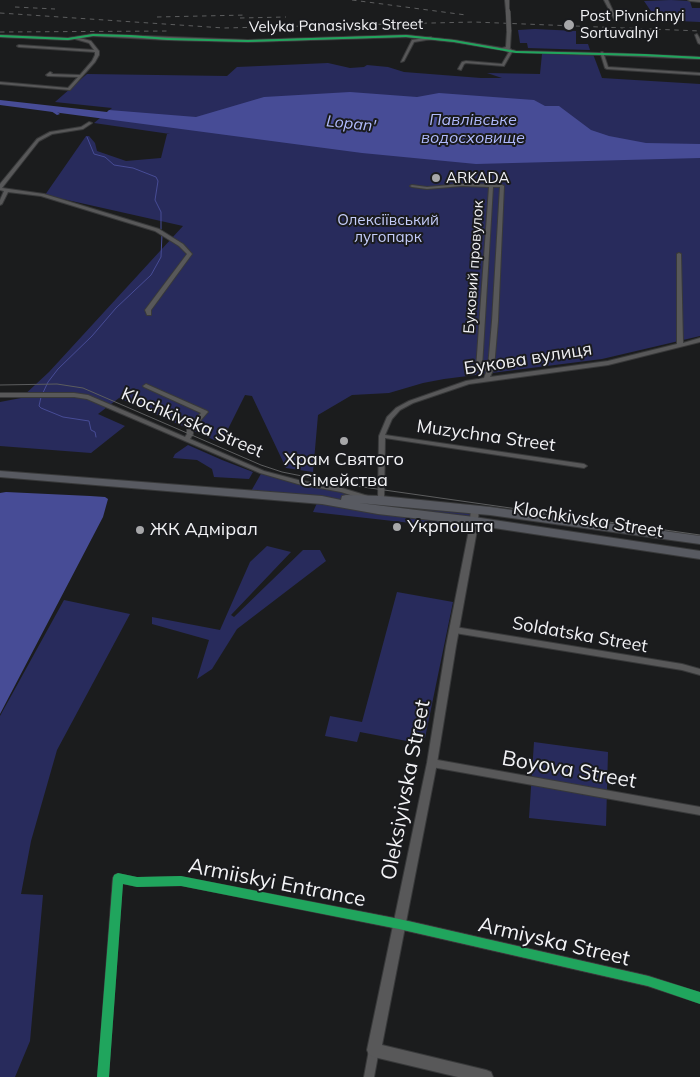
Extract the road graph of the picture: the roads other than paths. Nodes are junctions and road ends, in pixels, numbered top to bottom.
1 (507, 0) edge
2 (606, 0) edge
3 (690, 0) edge
4 (700, 1) edge
5 (616, 19) dead end
6 (697, 35) dead end
7 (0, 36) edge
8 (76, 38) junction
9 (431, 38) junction
10 (700, 43) edge
11 (19, 46) dead end
12 (509, 49) junction
13 (97, 51) junction
14 (602, 54) junction
15 (700, 58) edge
16 (402, 61) dead end
17 (607, 68) junction
18 (460, 69) dead end
19 (50, 73) dead end
20 (700, 74) edge
21 (609, 75) dead end
22 (79, 76) junction
23 (0, 83) edge
24 (88, 125) dead end
25 (412, 186) dead end
26 (491, 186) junction
27 (0, 188) edge
28 (7, 190) junction
29 (0, 204) edge
30 (679, 254) dead end
31 (149, 314) dead end
32 (700, 340) edge
33 (680, 345) junction
34 (491, 368) junction
35 (487, 378) junction
36 (146, 386) dead end
37 (0, 395) edge
38 (382, 436) junction
39 (187, 439) junction
40 (584, 466) dead end
41 (0, 474) edge
42 (369, 499) junction
43 (322, 500) junction
44 (381, 500) junction
45 (475, 515) junction
46 (700, 540) edge
47 (700, 555) edge
48 (455, 630) junction
49 (700, 672) edge
50 (432, 763) junction
51 (700, 812) edge
52 (399, 924) junction
53 (700, 998) edge
54 (374, 1050) junction
55 (103, 1077) edge
56 (369, 1077) edge
57 (486, 1077) edge

1 - 12 street, bridge
2 - 5 street
3 - 4 street
6 - 10 street
7 - 8 street, Velyka Panasivska Street
8 - 9 street, Velyka Panasivska Street
8 - 13 street, Velyka Panasivska Street
9 - 12 street, Velyka Panasivska Street
9 - 16 street, Velyka Panasivska Street
11 - 13 street
12 - 14 street
12 - 18 street
13 - 22 street
14 - 15 street
14 - 17 street
17 - 20 street
17 - 21 street
19 - 22 street
22 - 23 street
24 - 27 street
25 - 26 street, Буковий провулок
26 - 34 street, Буковий провулок
26 - 34 street, Буковий провулок
27 - 28 street
28 - 29 street
28 - 31 street
30 - 33 street
32 - 33 street, Букова вулиця
33 - 35 street, Букова вулиця
34 - 35 street, Буковий провулок
35 - 38 street, Букова вулиця
36 - 39 street
37 - 39 street, Klochkivska Street
38 - 40 street, Muzychna Street
38 - 44 street, Букова вулиця
39 - 42 street, Klochkivska Street
41 - 43 main road, Klochkivska Street
42 - 43 main road, Klochkivska Street
42 - 44 main road, Klochkivska Street
43 - 45 main road, Klochkivska Street
44 - 45 main road, Klochkivska Street
45 - 46 main road, Klochkivska Street
45 - 47 main road, Klochkivska Street
45 - 48 street, Oleksiyivska Street
48 - 49 street, Soldatska Street
48 - 50 street, Oleksiyivska Street
50 - 51 street, Boyova Street
50 - 52 street, Oleksiyivska Street
52 - 53 street, Armiyska Street
52 - 54 street, Oleksiyivska Street
52 - 55 street, Armiiskyi Entrance
54 - 56 street, Oleksiyivska Street
54 - 57 street

